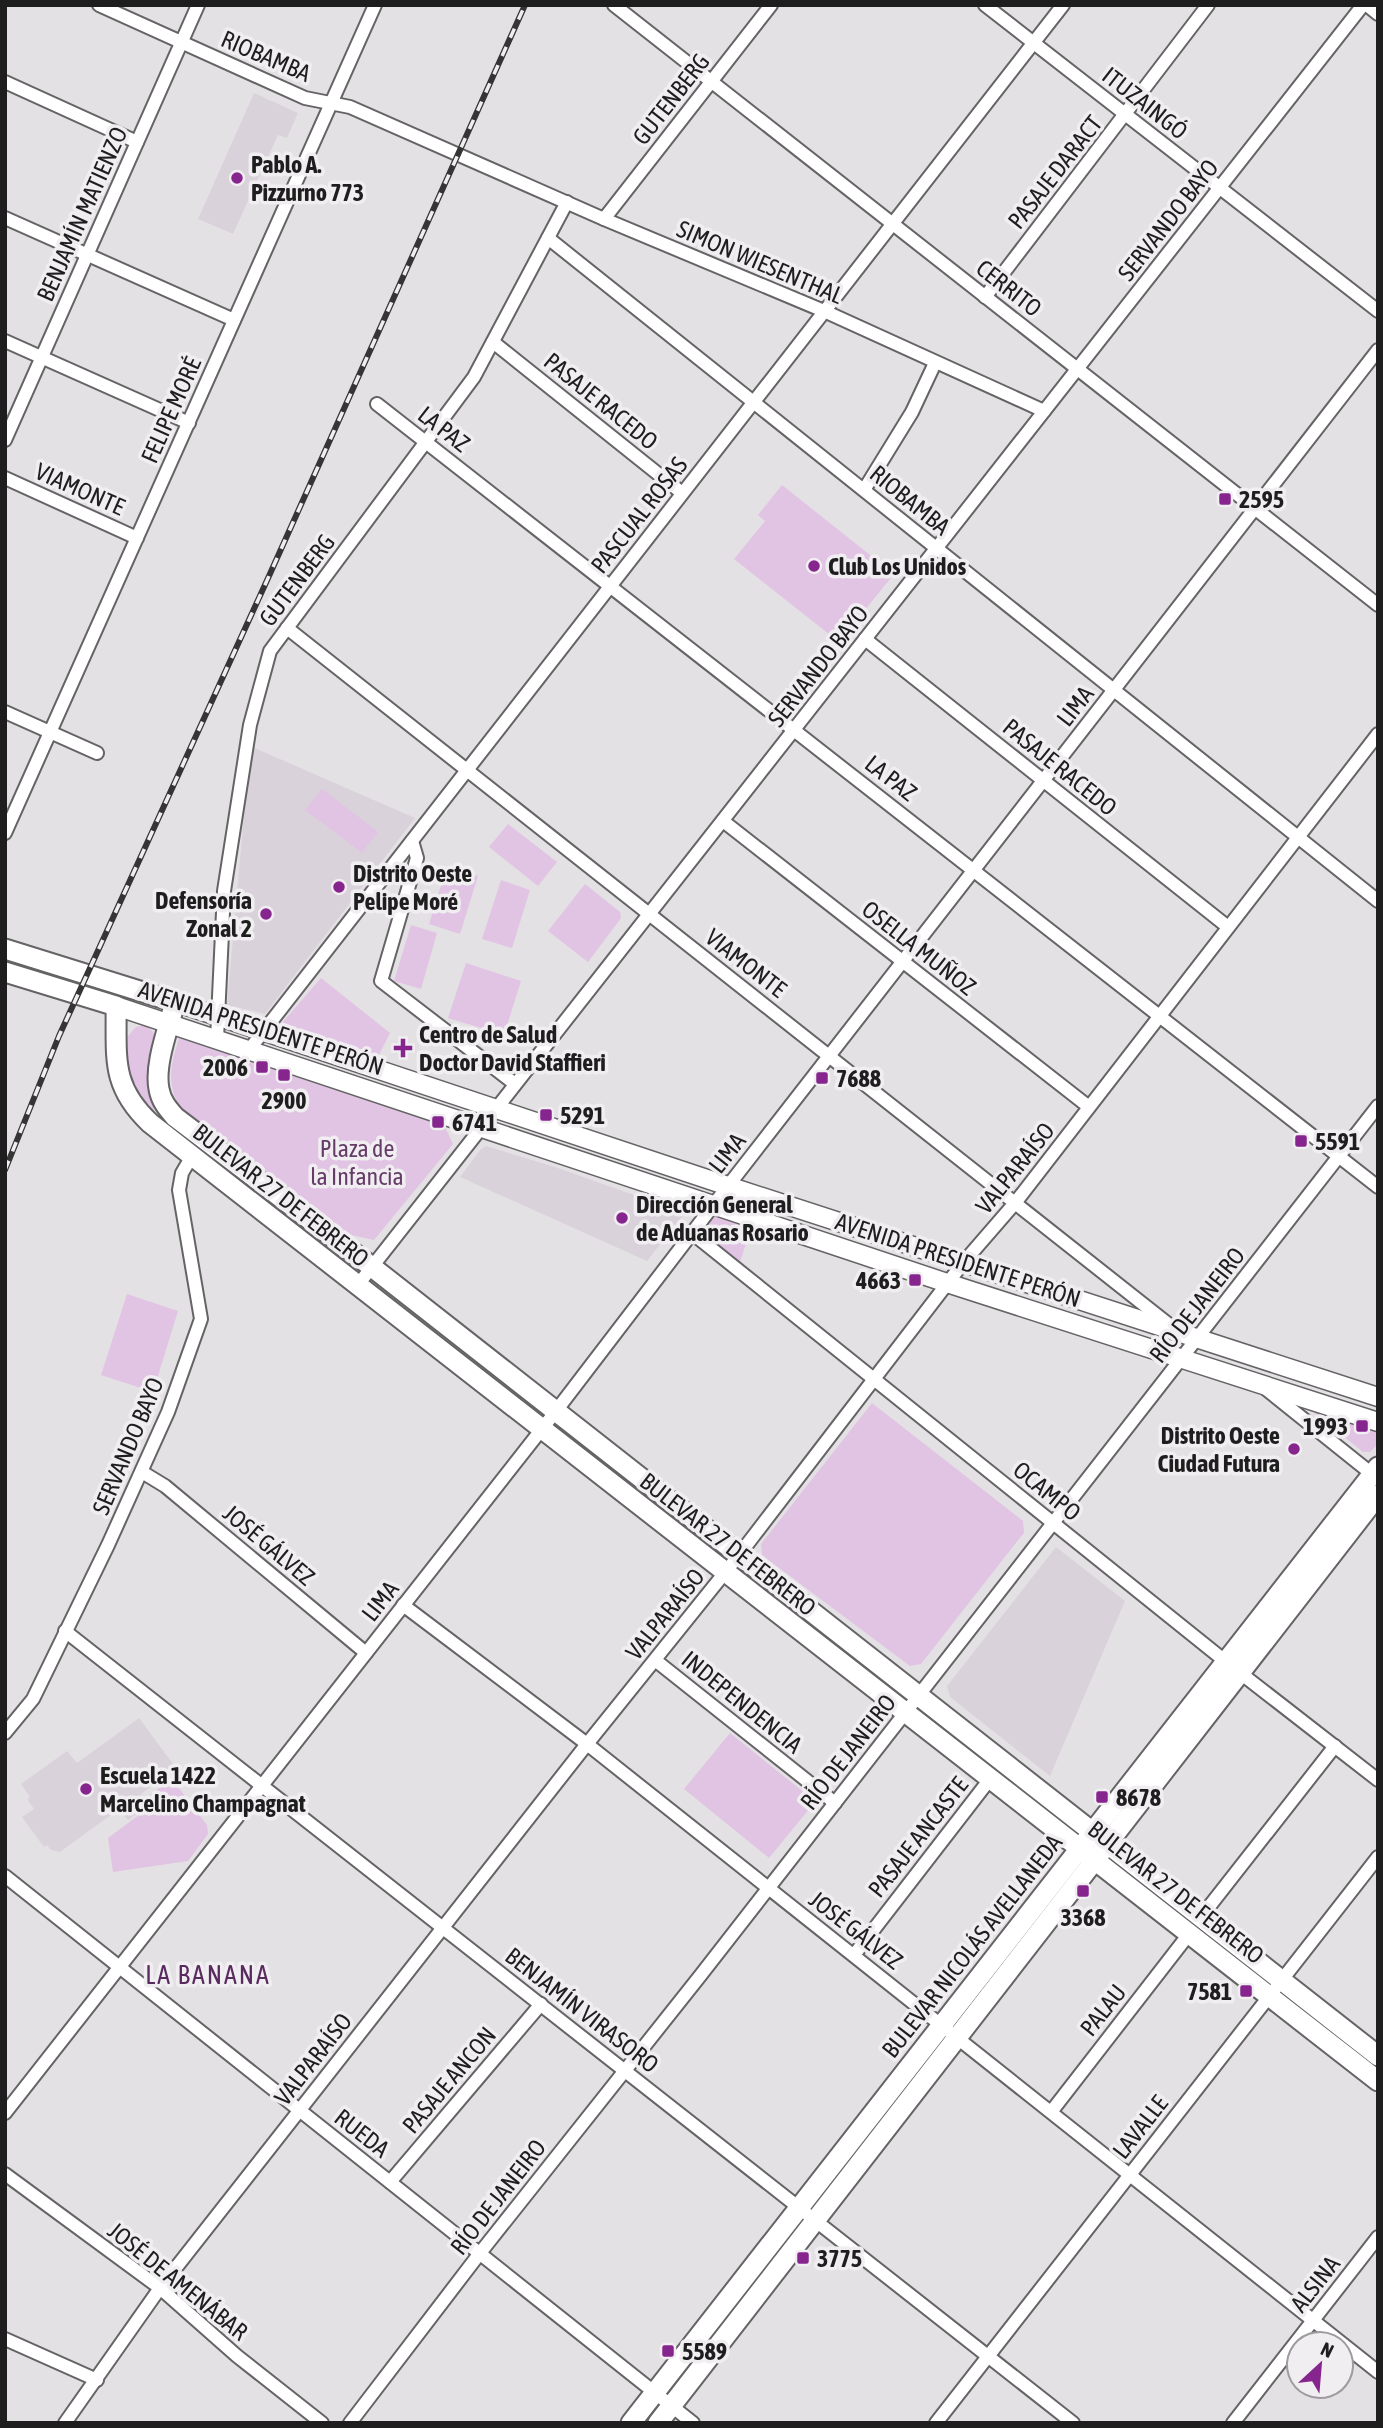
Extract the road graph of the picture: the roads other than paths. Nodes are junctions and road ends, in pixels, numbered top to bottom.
1 (99, 5) edge
2 (198, 5) edge
3 (375, 5) edge
4 (614, 5) edge
5 (771, 5) edge
6 (985, 5) edge
7 (1063, 5) edge
8 (1208, 5) edge
9 (1365, 5) edge
10 (1378, 14) edge
11 (181, 42) junction
12 (1034, 43) junction
13 (5, 82) edge
14 (711, 82) junction
15 (332, 102) junction
16 (1125, 114) junction
17 (137, 142) junction
18 (457, 154) joint
19 (1220, 188) junction
20 (567, 202) junction
21 (5, 218) edge
22 (604, 219) junction
23 (892, 224) junction
24 (548, 238) junction
25 (87, 254) junction
26 (985, 297) junction
27 (824, 311) junction
28 (1378, 311) edge
29 (234, 320) junction
30 (5, 341) edge
31 (493, 342) junction
32 (1378, 350) edge
33 (42, 357) junction
34 (935, 363) junction
35 (1077, 369) junction
36 (754, 402) junction
37 (377, 404) dead end
38 (1044, 411) junction
39 (189, 423) junction
40 (5, 440) edge
41 (426, 442) junction
42 (5, 478) edge
43 (864, 490) junction
44 (682, 493) junction
45 (1255, 508) junction
46 (137, 538) junction
47 (937, 548) junction
48 (610, 586) junction
49 (1378, 605) edge
50 (287, 628) junction
51 (865, 639) junction
52 (1114, 690) junction
53 (5, 712) edge
54 (794, 729) junction
55 (50, 732) junction
56 (1378, 734) edge
57 (97, 753) dead end
58 (467, 770) junction
59 (1044, 780) junction
60 (723, 821) junction
61 (5, 833) edge
62 (1298, 837) junction
63 (412, 841) junction
64 (974, 870) junction
65 (1378, 901) edge
66 (649, 914) junction
67 (1228, 928) junction
68 (5, 949) edge
69 (902, 962) junction
70 (5, 972) edge
71 (175, 1002) junction
72 (116, 1006) junction
73 (1160, 1016) junction
74 (219, 1017) junction
75 (170, 1024) junction
76 (264, 1031) junction
77 (217, 1039) junction
78 (249, 1050) junction
79 (829, 1056) junction
80 (515, 1084) junction
81 (1378, 1106) edge
82 (1089, 1107) junction
83 (498, 1108) junction
84 (481, 1126) junction
85 (192, 1156) junction
86 (1339, 1156) junction
87 (728, 1186) junction
88 (1378, 1187) edge
89 (1015, 1203) junction
90 (713, 1205) junction
91 (692, 1233) junction
92 (963, 1263) junction
93 (372, 1267) junction
94 (947, 1283) junction
95 (357, 1286) junction
96 (1178, 1332) junction
97 (1198, 1338) junction
98 (1182, 1358) junction
99 (874, 1379) junction
100 (1257, 1382) junction
101 (1378, 1397) edge
102 (556, 1411) junction
103 (1378, 1422) edge
104 (541, 1429) junction
105 (1375, 1470) edge
106 (142, 1472) junction
107 (1378, 1495) edge
108 (1054, 1523) junction
109 (739, 1555) junction
110 (726, 1572) junction
111 (403, 1605) junction
112 (65, 1631) junction
113 (366, 1653) junction
114 (655, 1660) junction
115 (1233, 1667) junction
116 (919, 1696) junction
117 (905, 1713) junction
118 (5, 1733) edge
119 (587, 1744) junction
120 (1335, 1746) junction
121 (990, 1779) junction
122 (1378, 1780) edge
123 (261, 1786) junction
124 (835, 1803) junction
125 (1099, 1838) junction
126 (1086, 1854) junction
127 (1378, 1857) edge
128 (5, 1876) edge
129 (768, 1889) junction
130 (1201, 1917) junction
131 (443, 1928) junction
132 (1189, 1934) junction
133 (854, 1955) junction
134 (119, 1967) junction
135 (1281, 1980) junction
136 (1269, 1996) junction
137 (541, 2004) junction
138 (949, 2030) junction
139 (1378, 2056) edge
140 (626, 2071) junction
141 (1378, 2081) edge
142 (299, 2110) junction
143 (1051, 2112) junction
144 (5, 2113) edge
145 (5, 2174) edge
146 (1129, 2175) junction
147 (390, 2182) junction
148 (799, 2207) junction
149 (815, 2219) junction
150 (1378, 2237) edge
151 (480, 2253) junction
152 (160, 2288) junction
153 (1313, 2320) junction
154 (5, 2339) edge
155 (988, 2356) junction
156 (1378, 2372) edge
157 (97, 2380) junction
158 (654, 2392) junction
159 (671, 2406) junction
160 (65, 2423) edge
161 (322, 2423) edge
162 (350, 2423) edge
163 (631, 2423) edge
164 (658, 2423) edge
165 (693, 2423) edge
166 (936, 2423) edge
167 (1073, 2423) edge
168 (1233, 2423) edge

1 - 11 street, RIOBAMBA
2 - 11 street, BENJAMÍN MATIENZO
3 - 15 street, FELIPE MORÉ
4 - 14 street, CERRITO
5 - 14 street, GUTENBERG
6 - 12 street, ITUZAINGÓ
7 - 12 street, PASCUAL ROSAS
8 - 16 street, PASAJE DARACT
9 - 10 street
9 - 19 street, SERVANDO BAYO
11 - 15 street, RIOBAMBA
11 - 17 street, BENJAMÍN MATIENZO
12 - 16 street, ITUZAINGÓ
12 - 23 street, PASCUAL ROSAS
13 - 17 street
14 - 22 street, GUTENBERG
14 - 23 street, CERRITO
15 - 18 street, RIOBAMBA
15 - 29 street, FELIPE MORÉ
16 - 19 street, ITUZAINGÓ
16 - 26 street, PASAJE DARACT
17 - 25 street, BENJAMÍN MATIENZO
18 - 20 street, SIMON WIESENTHAL
19 - 28 street, ITUZAINGÓ
19 - 35 street, SERVANDO BAYO
20 - 22 street, SIMON WIESENTHAL
20 - 24 street, GUTENBERG
21 - 25 street
22 - 27 street, SIMON WIESENTHAL
23 - 26 street, CERRITO
23 - 27 street, PASCUAL ROSAS
24 - 31 street, GUTENBERG
24 - 36 street, RIOBAMBA
25 - 29 street
25 - 33 street, BENJAMÍN MATIENZO
26 - 35 street, CERRITO
27 - 34 street, SIMON WIESENTHAL
27 - 36 street, PASCUAL ROSAS
29 - 39 street, FELIPE MORÉ
30 - 33 street
31 - 41 street, GUTENBERG
31 - 44 street, PASAJE RACEDO
32 - 45 street, LIMA
33 - 39 street
33 - 40 street, BENJAMÍN MATIENZO
34 - 38 street, SIMON WIESENTHAL
34 - 43 street
35 - 38 street, SERVANDO BAYO
35 - 45 street, CERRITO
36 - 43 street, RIOBAMBA
36 - 44 street, PASCUAL ROSAS
37 - 41 street, LA PAZ
38 - 47 street, SERVANDO BAYO
39 - 46 street, FELIPE MORÉ
41 - 48 street, LA PAZ
41 - 50 street, GUTENBERG
42 - 46 street, VIAMONTE
43 - 47 street, RIOBAMBA
44 - 48 street, PASCUAL ROSAS
45 - 49 street, CERRITO
45 - 52 street, LIMA
46 - 55 street, FELIPE MORÉ
47 - 51 street, SERVANDO BAYO
47 - 52 street, RIOBAMBA
48 - 54 street, LA PAZ
48 - 58 street, PASCUAL ROSAS
50 - 58 street, VIAMONTE
50 - 74 street, GUTENBERG
51 - 54 street, SERVANDO BAYO
51 - 59 street, PASAJE RACEDO
52 - 59 street, LIMA
52 - 62 street, RIOBAMBA
53 - 55 street
54 - 60 street, SERVANDO BAYO
54 - 64 street, LA PAZ
55 - 57 street
55 - 61 street, FELIPE MORÉ
56 - 62 street, VALPARAÍSO
58 - 63 street, PASCUAL ROSAS
58 - 66 street, VIAMONTE
59 - 64 street, LIMA
59 - 67 street, PASAJE RACEDO
60 - 66 street, SERVANDO BAYO
60 - 69 street, OSELLA MUÑOZ
62 - 65 street, RIOBAMBA
62 - 67 street, VALPARAÍSO
63 - 76 street, PASCUAL ROSAS
63 - 80 street
64 - 69 street, LIMA
64 - 73 street, LA PAZ
66 - 79 street, VIAMONTE
66 - 80 street, SERVANDO BAYO
67 - 73 street, VALPARAÍSO
68 - 71 main road, AVENIDA PRESIDENTE PERÓN
69 - 79 street, LIMA
69 - 82 street, OSELLA MUÑOZ
70 - 72 main road, AVENIDA PRESIDENTE PERÓN
71 - 74 main road, AVENIDA PRESIDENTE PERÓN
71 - 75 main road, BULEVAR 27 DE FEBRERO
72 - 75 main road, AVENIDA PRESIDENTE PERÓN
72 - 85 main road, BULEVAR 27 DE FEBRERO
73 - 82 street, VALPARAÍSO
73 - 86 street, LA PAZ
74 - 76 main road, AVENIDA PRESIDENTE PERÓN
74 - 77 street, GUTENBERG
75 - 77 main road, AVENIDA PRESIDENTE PERÓN
75 - 93 main road, BULEVAR 27 DE FEBRERO
76 - 78 street, PASCUAL ROSAS
76 - 83 main road, AVENIDA PRESIDENTE PERÓN
77 - 78 main road, AVENIDA PRESIDENTE PERÓN
78 - 84 main road, AVENIDA PRESIDENTE PERÓN
79 - 87 street, LIMA
79 - 89 street, VIAMONTE
80 - 83 street, SERVANDO BAYO
81 - 86 street, RÍO DE JANEIRO
82 - 89 street, VALPARAÍSO
83 - 84 street, SERVANDO BAYO
83 - 87 main road, AVENIDA PRESIDENTE PERÓN
84 - 90 main road, AVENIDA PRESIDENTE PERÓN
84 - 93 street, SERVANDO BAYO
85 - 95 main road, BULEVAR 27 DE FEBRERO
85 - 106 street, SERVANDO BAYO
86 - 88 street, LA PAZ
86 - 97 street, RÍO DE JANEIRO
87 - 90 street, LIMA
87 - 92 main road, AVENIDA PRESIDENTE PERÓN
89 - 92 street, VALPARAÍSO
89 - 96 street, VIAMONTE
90 - 91 street, LIMA
90 - 94 main road, AVENIDA PRESIDENTE PERÓN
91 - 99 street, OCAMPO
91 - 102 street, LIMA
92 - 94 street, VALPARAÍSO
92 - 96 main road, AVENIDA PRESIDENTE PERÓN
93 - 95 street, SERVANDO BAYO
93 - 102 main road, BULEVAR 27 DE FEBRERO
94 - 98 main road, AVENIDA PRESIDENTE PERÓN
94 - 99 street, VALPARAÍSO
95 - 104 main road, BULEVAR 27 DE FEBRERO
96 - 97 main road, AVENIDA PRESIDENTE PERÓN
97 - 98 street, RÍO DE JANEIRO
97 - 101 main road, AVENIDA PRESIDENTE PERÓN
98 - 100 main road, AVENIDA PRESIDENTE PERÓN
98 - 108 street, RÍO DE JANEIRO
99 - 108 street, OCAMPO
99 - 109 street, VALPARAÍSO
100 - 103 main road, AVENIDA PRESIDENTE PERÓN
100 - 105 street
102 - 104 street, LIMA
102 - 109 main road, BULEVAR 27 DE FEBRERO
104 - 110 main road, BULEVAR 27 DE FEBRERO
104 - 111 street, LIMA
105 - 115 main road, BULEVAR NICOLÁS AVELLANEDA
106 - 112 street, SERVANDO BAYO
106 - 113 street, JOSÉ GÁLVEZ
107 - 115 main road, BULEVAR NICOLÁS AVELLANEDA
108 - 115 street, OCAMPO
108 - 116 street, RÍO DE JANEIRO
109 - 110 street, VALPARAÍSO
109 - 116 main road, BULEVAR 27 DE FEBRERO
110 - 114 street, VALPARAÍSO
110 - 117 main road, BULEVAR 27 DE FEBRERO
111 - 113 street, LIMA
111 - 119 street, JOSÉ GÁLVEZ
112 - 118 street, SERVANDO BAYO
112 - 123 street, BENJAMÍN VIRASORO
113 - 123 street, LIMA
114 - 119 street, VALPARAÍSO
114 - 124 street, INDEPENDENCIA
115 - 120 street, OCAMPO
115 - 125 main road, BULEVAR NICOLÁS AVELLANEDA
116 - 117 street, RÍO DE JANEIRO
116 - 125 main road, BULEVAR 27 DE FEBRERO
117 - 121 main road, BULEVAR 27 DE FEBRERO
117 - 124 street, RÍO DE JANEIRO
119 - 129 street, JOSÉ GÁLVEZ
119 - 131 street, VALPARAÍSO
120 - 122 street, OCAMPO
120 - 130 street
121 - 126 main road, BULEVAR 27 DE FEBRERO
121 - 133 street, PASAJE ANCASTE
123 - 131 street, BENJAMÍN VIRASORO
123 - 134 street, LIMA
124 - 129 street, RÍO DE JANEIRO
125 - 126 main road, BULEVAR NICOLÁS AVELLANEDA
125 - 130 main road, BULEVAR 27 DE FEBRERO
126 - 132 main road, BULEVAR 27 DE FEBRERO
126 - 138 main road, BULEVAR NICOLÁS AVELLANEDA
127 - 135 street, LAVALLE
128 - 134 street, RUEDA
129 - 133 street, JOSÉ GÁLVEZ
129 - 140 street, RÍO DE JANEIRO
130 - 135 main road, BULEVAR 27 DE FEBRERO
131 - 137 street, BENJAMÍN VIRASORO
131 - 142 street, VALPARAÍSO
132 - 136 main road, BULEVAR 27 DE FEBRERO
132 - 143 street, PALAU
133 - 138 street, JOSÉ GÁLVEZ
134 - 142 street, RUEDA
134 - 144 street, LIMA
135 - 136 street, LAVALLE
135 - 139 main road, BULEVAR 27 DE FEBRERO
136 - 141 main road, BULEVAR 27 DE FEBRERO
136 - 146 street, LAVALLE
137 - 140 street, BENJAMÍN VIRASORO
137 - 147 street, PASAJE ANCON
138 - 143 street, JOSÉ GÁLVEZ
138 - 148 main road, BULEVAR NICOLÁS AVELLANEDA
138 - 149 main road, BULEVAR NICOLÁS AVELLANEDA
140 - 148 street, BENJAMÍN VIRASORO
140 - 151 street, RÍO DE JANEIRO
142 - 147 street, RUEDA
142 - 152 street, VALPARAÍSO
143 - 146 street, JOSÉ GÁLVEZ
145 - 152 street, JOSÉ DE AMENÁBAR
146 - 153 street, JOSÉ GÁLVEZ
146 - 155 street, LAVALLE
147 - 151 street, RUEDA
148 - 149 street, BENJAMÍN VIRASORO
148 - 158 main road, BULEVAR NICOLÁS AVELLANEDA
149 - 155 street, BENJAMÍN VIRASORO
149 - 159 main road, BULEVAR NICOLÁS AVELLANEDA
150 - 153 street, ALSINA
151 - 158 street, RUEDA
151 - 162 street, RÍO DE JANEIRO
152 - 157 street, VALPARAÍSO
152 - 161 street, JOSÉ DE AMENÁBAR
153 - 156 street, JOSÉ GÁLVEZ
153 - 168 street, ALSINA
154 - 157 street
155 - 166 street, LAVALLE
155 - 167 street, BENJAMÍN VIRASORO
157 - 160 street, VALPARAÍSO
158 - 159 street, RUEDA
158 - 163 main road, BULEVAR NICOLÁS AVELLANEDA
159 - 164 main road, BULEVAR NICOLÁS AVELLANEDA
159 - 165 street, RUEDA

